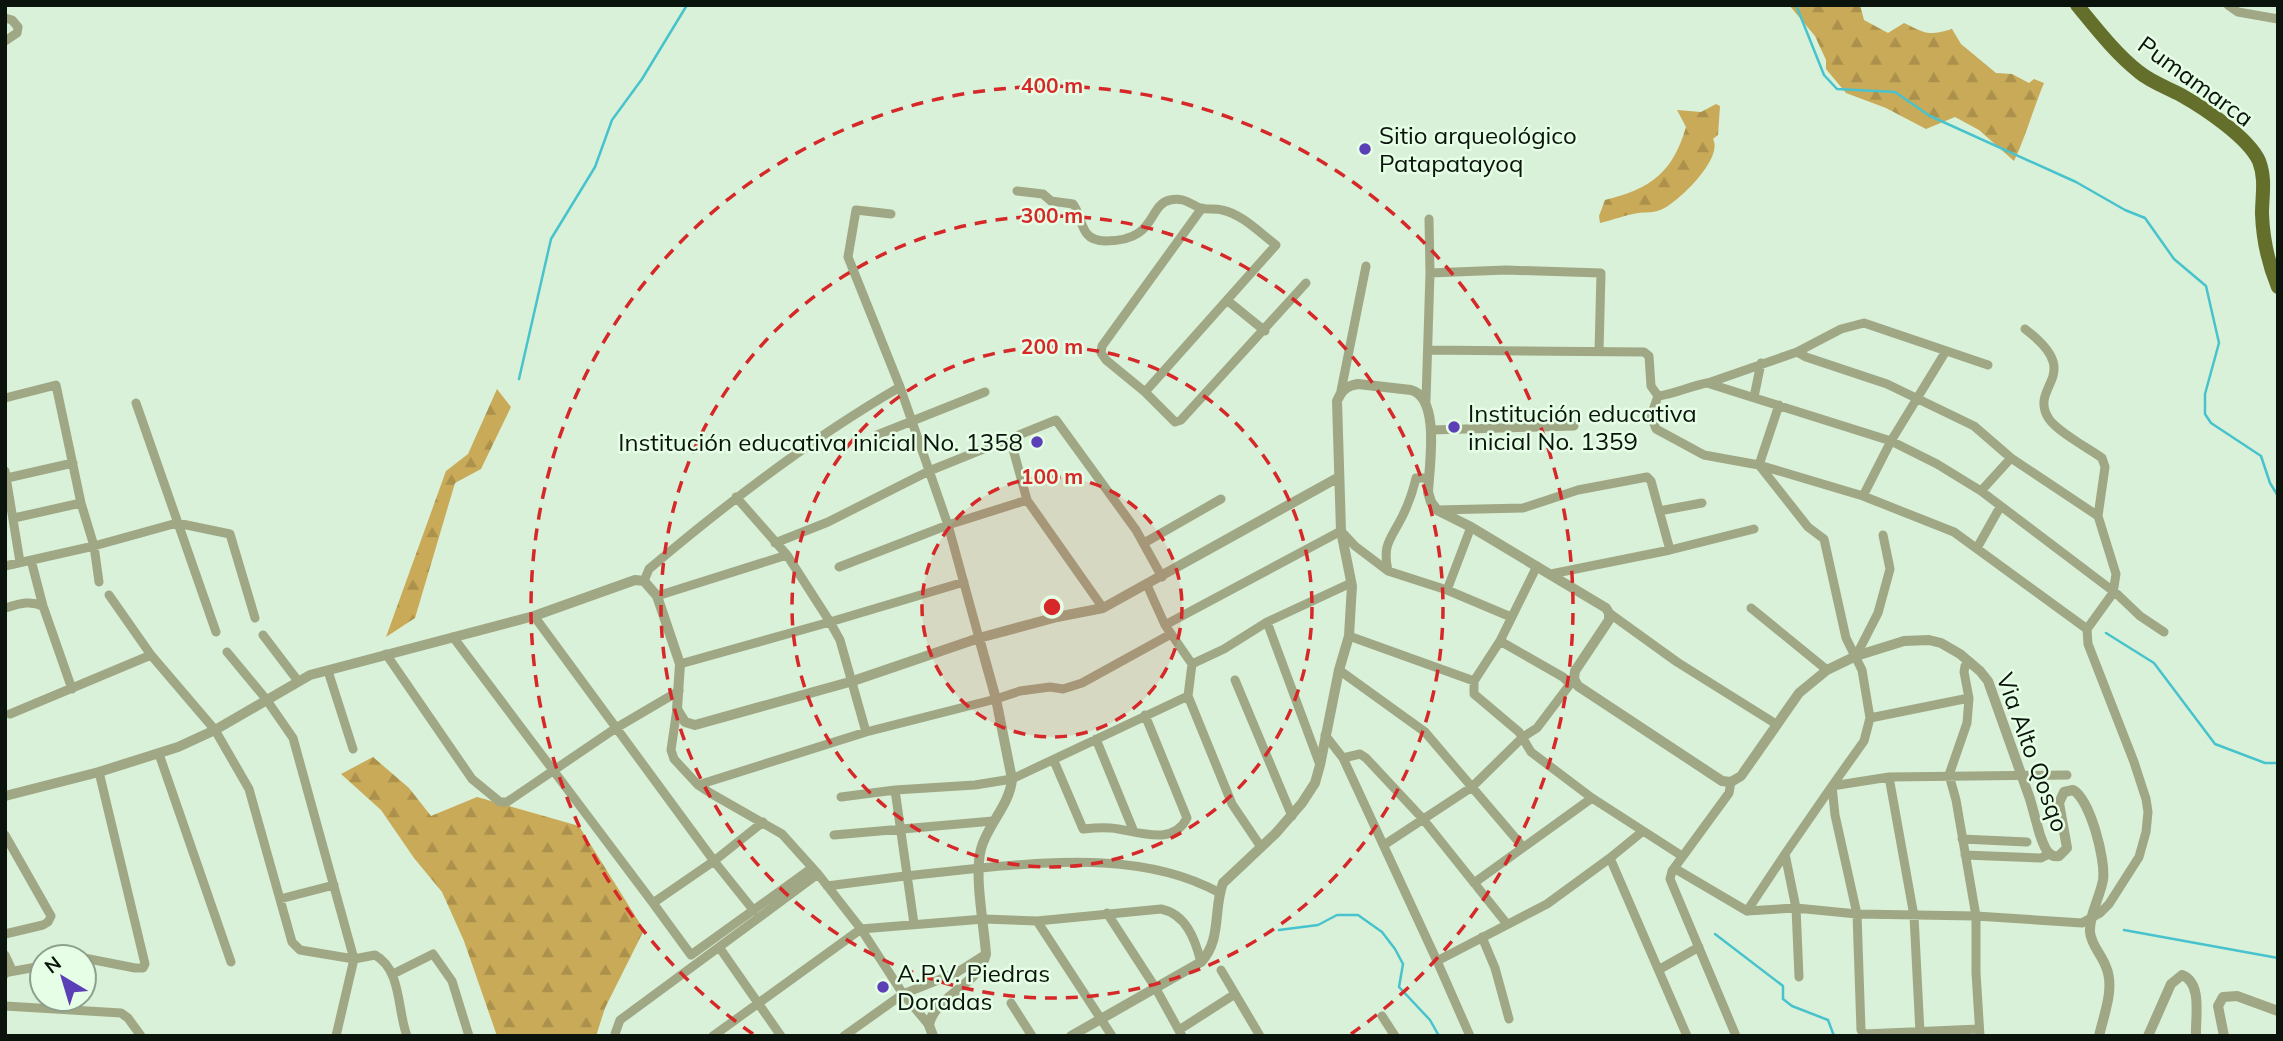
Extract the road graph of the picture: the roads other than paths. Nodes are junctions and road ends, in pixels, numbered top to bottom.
1 (2077, 5) edge
2 (2228, 5) edge
3 (5, 18) edge
4 (2278, 19) edge
5 (5, 41) edge
6 (1017, 191) dead end
7 (1202, 208) junction
8 (891, 214) dead end
9 (1429, 219) dead end
10 (1366, 266) dead end
11 (1430, 273) junction
12 (1306, 283) dead end
13 (2278, 287) edge
14 (1228, 301) junction
15 (2025, 329) dead end
16 (1265, 331) junction
17 (1429, 350) junction
18 (1599, 351) junction
19 (1946, 351) junction
20 (1797, 352) junction
21 (1761, 362) junction
22 (1988, 365) dead end
23 (1707, 383) junction
24 (900, 387) junction
25 (1341, 391) junction
26 (985, 392) dead end
27 (1145, 392) junction
28 (1658, 396) junction
29 (1754, 397) junction
30 (5, 398) edge
31 (1917, 398) junction
32 (1426, 400) junction
33 (136, 403) dead end
34 (1779, 405) junction
35 (911, 421) junction
36 (1574, 426) dead end
37 (1431, 430) junction
38 (877, 435) dead end
39 (1010, 438) junction
40 (1891, 441) junction
41 (2011, 458) junction
42 (73, 463) junction
43 (1759, 465) junction
44 (929, 471) junction
45 (6, 474) edge
46 (1339, 477) junction
47 (1429, 478) junction
48 (1981, 491) junction
49 (736, 496) junction
50 (1863, 496) junction
51 (1221, 499) dead end
52 (1027, 500) junction
53 (82, 503) junction
54 (1702, 503) dead end
55 (2000, 507) junction
56 (1437, 510) junction
57 (1659, 511) junction
58 (2098, 516) junction
59 (15, 518) junction
60 (177, 523) junction
61 (948, 525) junction
62 (1471, 527) junction
63 (1754, 528) dead end
64 (1341, 531) junction
65 (1883, 535) dead end
66 (775, 543) junction
67 (1144, 544) junction
68 (94, 546) junction
69 (1977, 548) junction
70 (1670, 550) junction
71 (787, 555) junction
72 (31, 560) junction
73 (20, 562) junction
74 (5, 566) edge
75 (1537, 566) junction
76 (839, 567) dead end
77 (1388, 571) junction
78 (1551, 574) junction
79 (1162, 577) junction
80 (644, 581) junction
81 (99, 582) dead end
82 (964, 582) junction
83 (1351, 583) junction
84 (1147, 585) junction
85 (1447, 590) junction
86 (2113, 593) junction
87 (109, 595) dead end
88 (657, 596) junction
89 (43, 606) junction
90 (5, 608) edge
91 (1103, 608) junction
92 (1751, 608) dead end
93 (1609, 613) junction
94 (534, 616) junction
95 (1511, 617) junction
96 (255, 618) dead end
97 (830, 622) junction
98 (1267, 622) junction
99 (1165, 625) junction
100 (2087, 629) junction
101 (216, 632) dead end
102 (2164, 632) dead end
103 (1171, 634) junction
104 (263, 635) dead end
105 (1349, 636) junction
106 (453, 637) junction
107 (979, 638) junction
108 (1500, 641) junction
109 (227, 652) dead end
110 (151, 654) junction
111 (386, 654) junction
112 (1856, 656) junction
113 (1970, 662) junction
114 (680, 664) junction
115 (1192, 664) junction
116 (1339, 670) junction
117 (1827, 670) junction
118 (328, 671) junction
119 (1235, 680) dead end
120 (298, 681) junction
121 (853, 681) junction
122 (1474, 681) junction
123 (1572, 682) junction
124 (72, 689) junction
125 (679, 691) junction
126 (1188, 696) junction
127 (1969, 698) junction
128 (266, 699) junction
129 (996, 699) junction
130 (677, 709) junction
131 (10, 714) dead end
132 (1145, 715) junction
133 (1871, 718) junction
134 (1776, 724) junction
135 (615, 729) junction
136 (215, 730) junction
137 (866, 732) junction
138 (1325, 735) junction
139 (1523, 737) junction
140 (1096, 739) junction
141 (353, 749) dead end
142 (159, 754) junction
143 (1343, 758) junction
144 (1055, 761) junction
145 (1320, 765) junction
146 (551, 771) junction
147 (99, 772) junction
148 (2020, 774) junction
149 (1949, 775) junction
150 (2067, 775) dead end
151 (1889, 778) junction
152 (1012, 779) junction
153 (1731, 782) junction
154 (698, 785) junction
155 (1832, 786) junction
156 (1472, 787) junction
157 (895, 790) junction
158 (5, 796) edge
159 (841, 797) dead end
160 (1592, 798) junction
161 (1292, 816) junction
162 (1423, 819) junction
163 (993, 821) junction
164 (763, 822) junction
165 (902, 828) junction
166 (1643, 831) junction
167 (1133, 832) junction
168 (5, 835) edge
169 (834, 835) dead end
170 (1962, 839) junction
171 (2027, 842) dead end
172 (1384, 845) junction
173 (1261, 847) junction
174 (1523, 847) junction
175 (1785, 854) junction
176 (2049, 854) junction
177 (1965, 855) junction
178 (1682, 856) junction
179 (1610, 858) junction
180 (714, 861) junction
181 (1674, 867) junction
182 (978, 869) junction
183 (815, 871) junction
184 (907, 876) junction
185 (1474, 883) junction
186 (334, 885) junction
187 (827, 886) junction
188 (1220, 893) junction
189 (280, 899) junction
190 (653, 903) junction
191 (1796, 908) junction
192 (754, 911) junction
193 (1747, 911) junction
194 (1107, 913) junction
195 (1857, 914) junction
196 (1914, 916) junction
197 (1976, 916) junction
198 (984, 919) junction
199 (2092, 919) junction
200 (1037, 921) junction
201 (914, 924) junction
202 (1507, 924) junction
203 (861, 929) junction
204 (5, 934) edge
205 (1482, 937) junction
206 (719, 947) junction
207 (1699, 947) junction
208 (986, 954) junction
209 (5, 955) edge
210 (354, 959) junction
211 (98, 961) edge
212 (1437, 961) junction
213 (231, 962) dead end
214 (1201, 962) junction
215 (28, 968) edge
216 (1660, 969) junction
217 (1221, 970) dead end
218 (7, 973) edge
219 (393, 974) junction
220 (1799, 976) dead end
221 (1155, 987) junction
222 (903, 994) junction
223 (1235, 994) junction
224 (760, 1003) junction
225 (1011, 1003) dead end
226 (5, 1006) edge
227 (2278, 1011) edge
228 (1382, 1016) dead end
229 (1101, 1019) junction
230 (1509, 1019) dead end
231 (403, 1024) junction
232 (931, 1030) edge
233 (1980, 1032) edge
234 (1181, 1033) edge
235 (1920, 1033) junction
236 (141, 1036) edge
237 (336, 1036) edge
238 (396, 1036) edge
239 (407, 1036) edge
240 (469, 1036) edge
241 (616, 1036) edge
242 (713, 1036) edge
243 (781, 1036) edge
244 (844, 1036) edge
245 (1032, 1036) edge
246 (1071, 1036) edge
247 (1112, 1036) edge
248 (1260, 1036) edge
249 (1395, 1036) edge
250 (1470, 1036) edge
251 (1687, 1036) edge
252 (1736, 1036) edge
253 (2099, 1036) edge
254 (2148, 1036) edge
255 (2196, 1036) edge
256 (2224, 1036) edge

1 - 13 main road, Pumamarca
2 - 4 street
3 - 5 street
6 - 7 street
7 - 14 street
7 - 27 street
8 - 24 street
9 - 11 street
10 - 25 street
11 - 17 street
11 - 18 street
12 - 16 street
14 - 16 street
14 - 27 street
15 - 58 street
16 - 27 street
17 - 18 street
17 - 32 street
18 - 28 street
19 - 20 street
19 - 22 street
19 - 31 street
20 - 21 street
20 - 31 street
21 - 23 street
21 - 29 street
23 - 28 street
23 - 29 street
24 - 35 street
24 - 49 street
25 - 32 street
25 - 46 street
26 - 35 street
28 - 43 street
29 - 34 street
30 - 42 street
31 - 40 street
31 - 41 street
32 - 37 street
33 - 60 street
34 - 40 street
34 - 43 street
35 - 38 street
35 - 44 street
36 - 37 street
37 - 47 street
39 - 44 street
39 - 52 street
39 - 67 street
40 - 48 street
40 - 50 street
41 - 48 street
41 - 58 street
42 - 45 street
42 - 53 street
43 - 50 street
43 - 112 street
44 - 61 street
44 - 66 street
45 - 59 street
46 - 64 street
46 - 79 street
47 - 56 street
47 - 77 street
48 - 55 street
49 - 66 street
49 - 80 street
50 - 69 street
51 - 67 street
52 - 61 street
52 - 91 street
53 - 59 street
53 - 68 street
54 - 57 street
55 - 69 street
55 - 86 street
56 - 57 street
56 - 62 street
57 - 70 street
58 - 86 street
59 - 73 street
60 - 68 street
60 - 96 street
60 - 101 street
61 - 76 street
61 - 82 street
62 - 75 street
62 - 85 street
63 - 70 street
64 - 77 street
64 - 83 street
64 - 99 street
65 - 112 street
66 - 71 street
67 - 79 street
68 - 72 street
68 - 81 street
69 - 100 street
70 - 78 street
71 - 88 street
71 - 97 street
72 - 73 street
72 - 89 street
73 - 74 street
75 - 78 street
75 - 95 street
77 - 85 street
78 - 93 street
79 - 84 street
80 - 88 street
80 - 94 street
82 - 97 street
82 - 107 street
83 - 98 street
83 - 105 street
84 - 91 street
84 - 99 street
85 - 95 street
86 - 100 street
86 - 102 street
87 - 110 street
88 - 114 street
89 - 90 street
89 - 124 street
91 - 107 street
92 - 117 street
93 - 123 street
93 - 134 street
94 - 106 street
94 - 135 street
95 - 108 street
97 - 114 street
97 - 121 street
98 - 115 street
98 - 145 street
99 - 103 street
100 - 199 street
103 - 115 street
103 - 129 street
104 - 120 street
105 - 116 street
105 - 122 street
106 - 111 street
106 - 146 street
107 - 121 street
107 - 129 street
108 - 122 street
108 - 123 street
109 - 128 street
110 - 124 street
110 - 136 street
111 - 118 street
111 - 146 street
112 - 113 street, Via Alto Qosqo
112 - 117 street, Via Alto Qosqo
112 - 133 street
113 - 127 street
113 - 148 street, Via Alto Qosqo
114 - 125 street
115 - 126 street
116 - 138 street
116 - 156 street
117 - 134 street, Via Alto Qosqo
118 - 120 street
118 - 141 street
119 - 161 street
120 - 128 street
121 - 130 street
121 - 137 street
122 - 139 street
123 - 139 street
123 - 153 street
124 - 131 street
125 - 130 street
125 - 135 street
126 - 132 street
126 - 173 street
127 - 133 street
127 - 149 street
128 - 136 street
128 - 186 street
129 - 137 street
129 - 152 street
130 - 154 street
132 - 140 street
132 - 167 street
133 - 155 street
134 - 153 street, Via Alto Qosqo
135 - 146 street
135 - 180 street
136 - 142 street
136 - 189 street
137 - 154 street
138 - 143 street
138 - 145 street
139 - 156 street
139 - 160 street
140 - 144 street
140 - 167 street
142 - 147 street
142 - 213 street
143 - 162 street
143 - 172 street
144 - 152 street
144 - 167 street
145 - 161 street
146 - 190 street
147 - 158 street
147 - 211 street
148 - 149 street
148 - 150 street
148 - 176 street, Via Alto Qosqo
149 - 151 street
149 - 170 street
151 - 155 street
151 - 196 street
152 - 157 street
152 - 163 street
153 - 178 street
154 - 164 street
155 - 175 street
155 - 195 street
156 - 162 street
156 - 174 street
157 - 159 street
157 - 165 street
160 - 166 street
160 - 174 street
161 - 173 street
162 - 172 street
162 - 185 street
163 - 165 street
163 - 182 street
164 - 180 street
164 - 183 street
165 - 169 street
165 - 184 street
166 - 178 street
166 - 179 street
168 - 204 street
170 - 171 street
170 - 177 street
172 - 212 street
173 - 188 street
174 - 185 street
175 - 191 street
175 - 193 street
176 - 177 street
176 - 199 street, Via Alto Qosqo
177 - 197 street
178 - 181 street
179 - 202 street
179 - 216 street
180 - 190 street
180 - 192 street
181 - 193 street
181 - 207 street
182 - 184 street
182 - 188 street
182 - 198 street
183 - 187 street
183 - 192 street
183 - 206 street
184 - 187 street
184 - 201 street
185 - 202 street
186 - 189 street
186 - 210 street
187 - 203 street
188 - 214 street
189 - 210 street
190 - 192 street
191 - 193 street
191 - 195 street
191 - 220 street
194 - 200 street
194 - 214 street
194 - 221 street
195 - 196 street
195 - 235 street
196 - 197 street
196 - 235 street
197 - 199 street
197 - 233 street
198 - 200 street
198 - 201 street
198 - 208 street
199 - 253 street, Via Alto Qosqo
200 - 229 street
201 - 203 street
202 - 205 street
203 - 222 street
203 - 224 street
205 - 212 street
205 - 230 street
206 - 224 street
206 - 241 street
207 - 216 street
207 - 252 street
208 - 222 street
208 - 232 street
209 - 218 street
210 - 219 street
210 - 237 street
212 - 250 street
214 - 221 street
215 - 218 street
216 - 251 street
217 - 223 street
219 - 231 street
219 - 240 street
221 - 229 street
221 - 234 street
222 - 232 street
222 - 244 street
223 - 234 street
223 - 248 street
224 - 242 street
224 - 243 street
225 - 245 street
226 - 236 street
227 - 256 street
228 - 249 street
229 - 246 street
229 - 247 street
231 - 238 street
231 - 239 street
233 - 235 street
254 - 255 street

